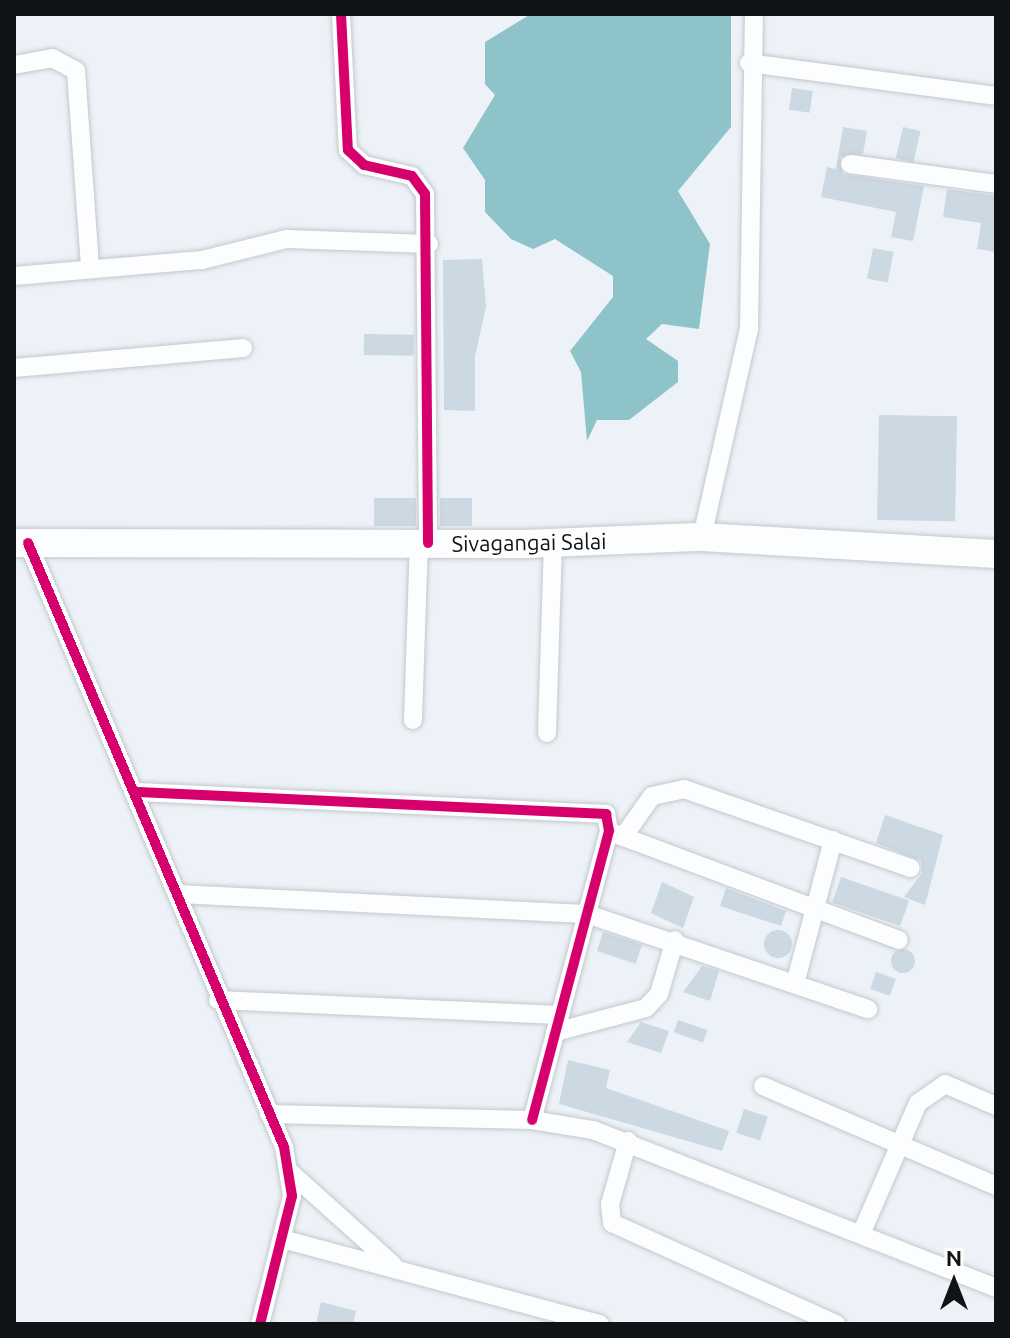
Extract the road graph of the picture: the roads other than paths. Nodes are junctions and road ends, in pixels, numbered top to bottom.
1 (341, 14) edge
2 (754, 14) edge
3 (749, 63) junction
4 (14, 65) edge
5 (996, 96) edge
6 (850, 164) dead end
7 (996, 184) edge
8 (429, 244) junction
9 (90, 268) junction
10 (14, 276) edge
11 (243, 348) dead end
12 (14, 368) edge
13 (702, 537) junction
14 (21, 543) edge
15 (424, 543) junction
16 (553, 543) junction
17 (996, 554) edge
18 (413, 720) dead end
19 (547, 733) dead end
20 (138, 792) junction
21 (616, 834) junction
22 (833, 840) junction
23 (911, 868) dead end
24 (177, 894) junction
25 (813, 912) junction
26 (587, 914) junction
27 (675, 940) junction
28 (899, 940) dead end
29 (795, 984) junction
30 (218, 1000) junction
31 (868, 1009) dead end
32 (558, 1023) junction
33 (763, 1086) dead end
34 (996, 1106) edge
35 (269, 1114) junction
36 (532, 1120) junction
37 (628, 1141) junction
38 (901, 1142) junction
39 (291, 1173) junction
40 (996, 1186) edge
41 (861, 1234) junction
42 (282, 1239) junction
43 (400, 1270) junction
44 (996, 1288) edge
45 (260, 1324) edge
46 (600, 1324) edge
47 (836, 1324) edge

1 - 8 street
2 - 3 street
3 - 5 street
3 - 13 street
4 - 9 street
6 - 7 street
8 - 9 street
8 - 15 street
9 - 10 street
11 - 12 street
13 - 16 main road, Sivagangai Salai
13 - 17 main road, Sivagangai Salai
14 - 15 main road, Sivagangai Salai
14 - 20 street
15 - 16 main road, Sivagangai Salai
15 - 18 street
16 - 19 street
20 - 21 street
20 - 24 street
21 - 22 street
21 - 25 street
21 - 26 street
22 - 23 street
22 - 25 street
24 - 26 street
24 - 30 street
25 - 28 street
25 - 29 street
26 - 27 street
26 - 32 street
27 - 29 street
27 - 32 street
29 - 31 street
30 - 32 street
30 - 35 street
32 - 36 street
33 - 38 street
34 - 38 street
35 - 36 street
35 - 39 street
36 - 37 street
37 - 41 street
37 - 47 street
38 - 40 street
38 - 41 street
39 - 42 street
39 - 43 street
41 - 44 street
42 - 43 street
42 - 45 street
43 - 46 street

